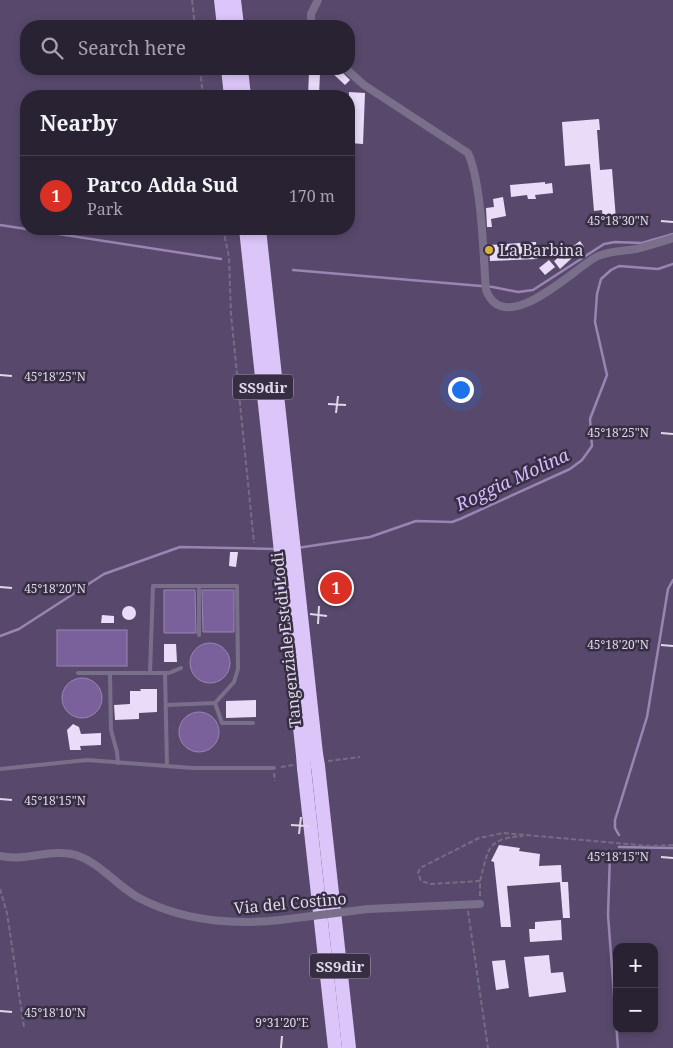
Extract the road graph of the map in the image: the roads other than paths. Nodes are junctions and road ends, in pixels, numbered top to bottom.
1 (221, 0) edge
2 (234, 0) edge
3 (318, 0) edge
4 (223, 20) edge
5 (236, 20) edge
6 (311, 20) edge
7 (229, 75) edge
8 (242, 75) edge
9 (353, 75) edge
10 (230, 90) edge
11 (243, 90) edge
12 (247, 235) edge
13 (260, 235) edge
14 (673, 238) edge
15 (287, 548) junction
16 (199, 586) junction
17 (199, 635) dead end
18 (181, 668) dead end
19 (78, 673) dead end
20 (110, 673) junction
21 (150, 673) junction
22 (166, 673) junction
23 (215, 703) junction
24 (166, 705) junction
25 (253, 723) dead end
26 (310, 761) junction
27 (118, 763) junction
28 (167, 766) junction
29 (274, 768) dead end
30 (0, 769) edge
31 (0, 856) edge
32 (480, 904) road end
33 (335, 1048) edge
34 (349, 1048) edge

1 - 4 highway
2 - 5 highway
3 - 6 street
7 - 10 highway
8 - 11 highway
9 - 14 street
12 - 15 highway, Tangenziale Est di Lodi / SS9dir
13 - 15 highway, Tangenziale Est di Lodi / SS9dir
15 - 26 highway, Tangenziale Est di Lodi / SS9dir
16 - 17 lane
16 - 21 lane
16 - 23 lane
18 - 22 lane
19 - 20 lane
20 - 21 lane
20 - 27 lane
21 - 22 lane
22 - 24 lane
23 - 24 lane
23 - 25 lane
24 - 28 lane
26 - 33 highway, Tangenziale Est di Lodi / SS9dir
26 - 34 highway, Tangenziale Est di Lodi / SS9dir
27 - 28 lane
27 - 30 lane
28 - 29 lane
31 - 32 street, Via del Costino, bridge

